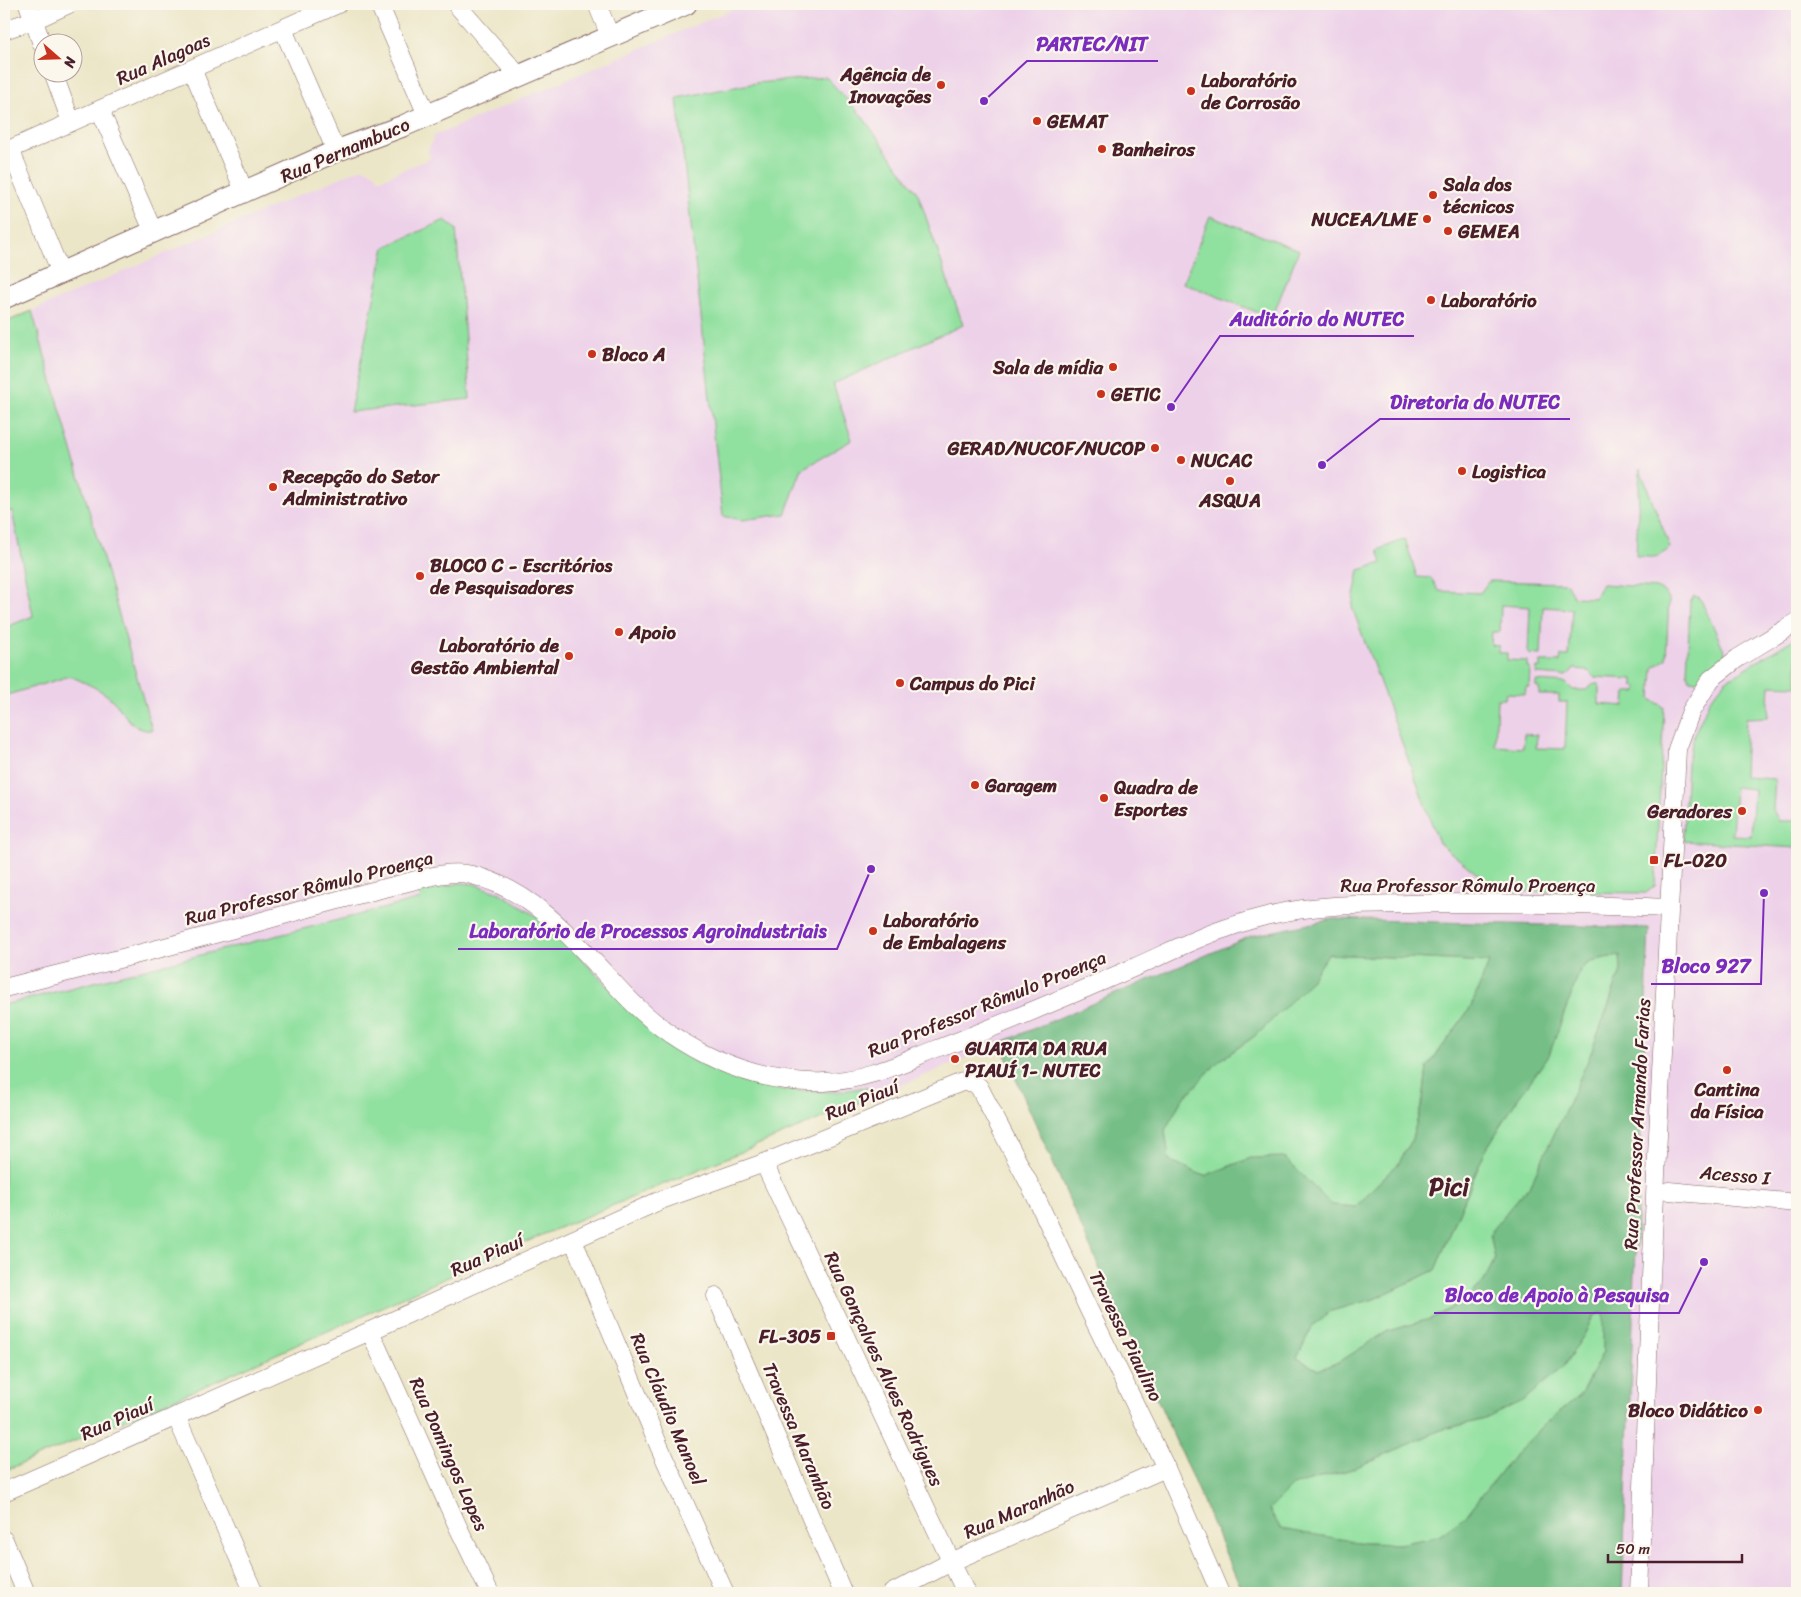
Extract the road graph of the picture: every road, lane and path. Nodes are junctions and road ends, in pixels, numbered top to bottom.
1 (69, 4) edge
2 (338, 4) edge
3 (379, 4) edge
4 (456, 4) edge
5 (597, 4) edge
6 (686, 4) edge
7 (31, 12) edge
8 (283, 29) junction
9 (4, 30) edge
10 (38, 32) edge
11 (610, 36) junction
12 (192, 69) junction
13 (518, 75) junction
14 (56, 82) edge
15 (100, 110) junction
16 (427, 115) junction
17 (70, 122) junction
18 (7, 151) edge
19 (336, 151) junction
20 (245, 193) junction
21 (154, 233) junction
22 (62, 273) junction
23 (4, 298) edge
24 (1797, 622) edge
25 (1669, 908) junction
26 (4, 988) edge
27 (987, 1100) joint
28 (764, 1163) junction
29 (1668, 1191) dead end
30 (1797, 1203) edge
31 (573, 1240) junction
32 (716, 1296) dead end
33 (370, 1331) junction
34 (176, 1416) junction
35 (1166, 1468) junction
36 (4, 1492) edge
37 (4, 1540) edge
38 (952, 1562) junction
39 (26, 1593) edge
40 (254, 1593) edge
41 (490, 1593) edge
42 (725, 1593) edge
43 (844, 1593) edge
44 (892, 1593) edge
45 (966, 1593) edge
46 (1220, 1593) edge
47 (1639, 1593) edge

1 - 7 street
2 - 8 street, Rua Alagoas
3 - 16 street
4 - 13 street
5 - 11 street
6 - 11 street, Rua Pernambuco
7 - 9 street
7 - 10 street
8 - 12 street, Rua Alagoas
8 - 19 street
11 - 13 street, Rua Pernambuco
12 - 15 street, Rua Alagoas
12 - 20 street
13 - 16 street, Rua Pernambuco
14 - 17 street
15 - 17 street, Rua Alagoas
15 - 21 street
16 - 19 street, Rua Pernambuco
17 - 18 street, Rua Alagoas
18 - 22 street
19 - 20 street, Rua Pernambuco
20 - 21 street, Rua Pernambuco
21 - 22 street, Rua Pernambuco
22 - 23 street, Rua Pernambuco
24 - 25 street, Rua Professor Armando Farias
25 - 26 street, Rua Professor Rômulo Proença
25 - 47 street, Rua Professor Armando Farias
27 - 28 street, Rua Piauí
27 - 35 street, Travessa Piaulino
28 - 31 street, Rua Piauí
28 - 38 street, Rua Gonçalves Alves Rodrigues
29 - 30 street, Acesso I
31 - 33 street, Rua Piauí
31 - 42 street, Rua Cláudio Manoel
32 - 43 street, Travessa Maranhão
33 - 34 street, Rua Piauí
33 - 41 street, Rua Domingos Lopes
34 - 36 street, Rua Piauí
34 - 40 street
35 - 38 street, Rua Maranhão
35 - 46 street, Travessa Piaulino
37 - 39 street
38 - 44 street, Rua Maranhão
38 - 45 street, Rua Gonçalves Alves Rodrigues

